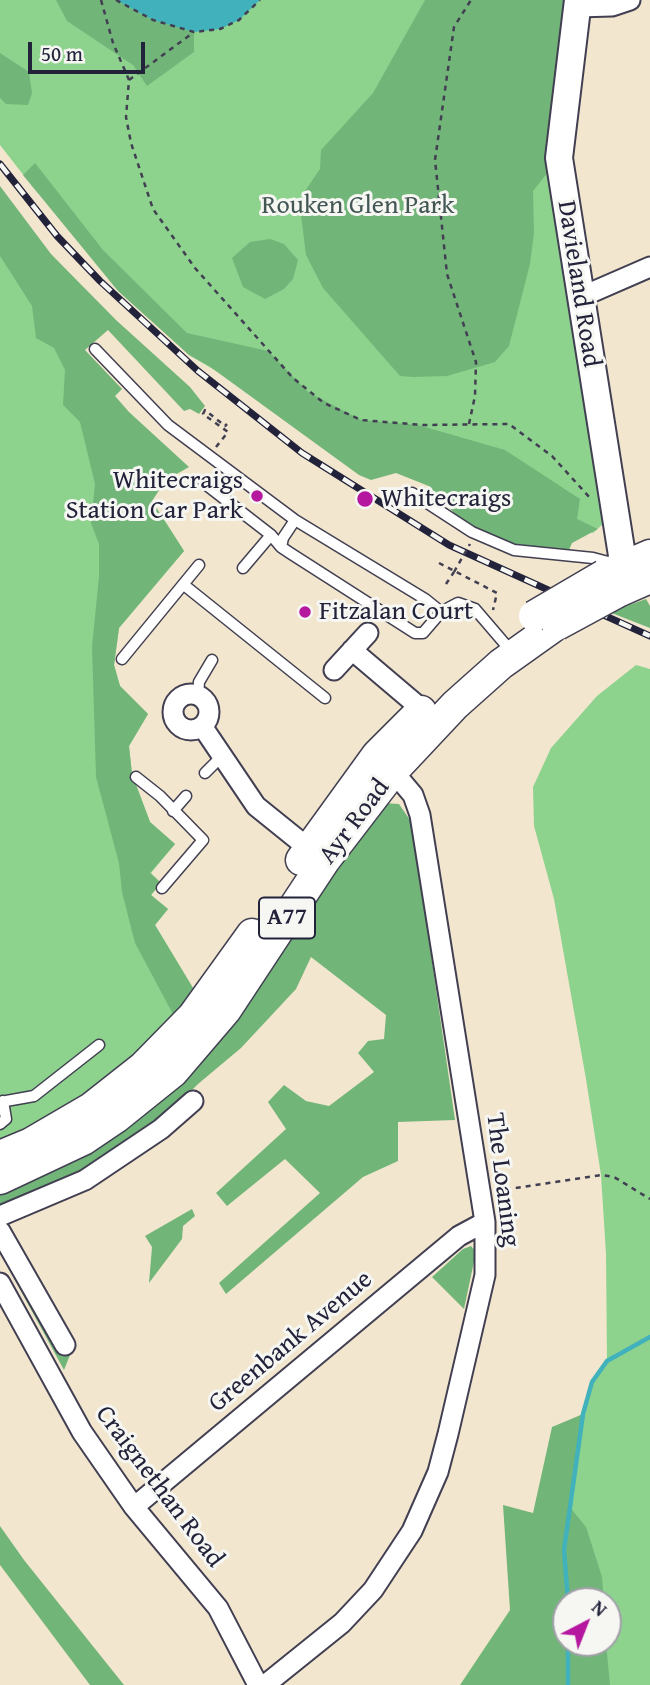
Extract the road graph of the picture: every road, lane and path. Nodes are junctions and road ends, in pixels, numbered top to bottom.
1 (101, 0) edge
2 (116, 0) edge
3 (260, 0) edge
4 (471, 0) edge
5 (630, 0) edge
6 (577, 3) edge
7 (194, 32) junction
8 (129, 80) junction
9 (650, 267) edge
10 (580, 297) junction
11 (94, 349) dead end
12 (227, 424) dead end
13 (469, 424) junction
14 (210, 455) junction
15 (204, 483) dead end
16 (412, 493) dead end
17 (614, 514) junction
18 (295, 520) junction
19 (271, 535) junction
20 (470, 544) dead end
21 (281, 547) junction
22 (650, 555) edge
23 (439, 563) dead end
24 (199, 565) dead end
25 (243, 568) dead end
26 (454, 572) junction
27 (625, 580) edge
28 (446, 584) dead end
29 (184, 585) junction
30 (495, 602) dead end
31 (441, 612) junction
32 (368, 633) dead end
33 (508, 647) junction
34 (352, 650) junction
35 (122, 659) dead end
36 (212, 660) dead end
37 (334, 670) dead end
38 (198, 695) junction
39 (325, 698) dead end
40 (430, 716) junction
41 (202, 726) junction
42 (222, 756) junction
43 (386, 762) junction
44 (205, 773) dead end
45 (136, 777) dead end
46 (186, 796) dead end
47 (173, 811) junction
48 (317, 855) junction
49 (162, 888) dead end
50 (99, 1045) dead end
51 (2, 1101) edge
52 (193, 1101) dead end
53 (0, 1124) edge
54 (0, 1156) edge
55 (0, 1179) edge
56 (479, 1194) junction
57 (650, 1199) edge
58 (0, 1216) edge
59 (485, 1222) junction
60 (0, 1231) edge
61 (0, 1283) edge
62 (65, 1345) dead end
63 (134, 1507) junction
64 (258, 1685) edge
65 (265, 1685) edge

1 - 8 path
2 - 7 path
3 - 7 path
4 - 13 path
5 - 6 street
6 - 10 street, Davieland Road
7 - 8 path
8 - 13 path
9 - 10 street
10 - 17 street, Davieland Road
11 - 14 lane
12 - 14 path
13 - 17 path
14 - 18 lane
15 - 19 lane
16 - 27 lane
17 - 27 street, Davieland Road
18 - 21 lane
18 - 31 lane
19 - 21 lane
19 - 25 lane
20 - 26 path, bridge
21 - 31 lane
22 - 27 main road, Ayr Road / A77
23 - 26 path
24 - 29 lane
26 - 28 path
26 - 30 path
27 - 33 main road, Ayr Road / A77, bridge
29 - 35 lane
29 - 39 lane
31 - 33 lane
32 - 34 street
33 - 40 main road, Ayr Road / A77
34 - 37 street
34 - 40 street
36 - 38 lane
38 - 41 street
38 - 41 street
40 - 43 main road, Ayr Road / A77
41 - 42 street
42 - 44 lane
42 - 48 street
43 - 48 main road, Ayr Road / A77
43 - 56 street, The Loaning
45 - 47 lane
46 - 47 lane
47 - 49 lane
48 - 54 main road, Ayr Road / A77
48 - 55 main road, Ayr Road / A77
50 - 51 lane
51 - 53 lane
52 - 58 street
56 - 57 path
56 - 59 street, The Loaning
59 - 63 street, Greenbank Avenue
59 - 65 street, The Loaning
60 - 62 street
61 - 63 street, Craignethan Road
63 - 64 street, Craignethan Road

